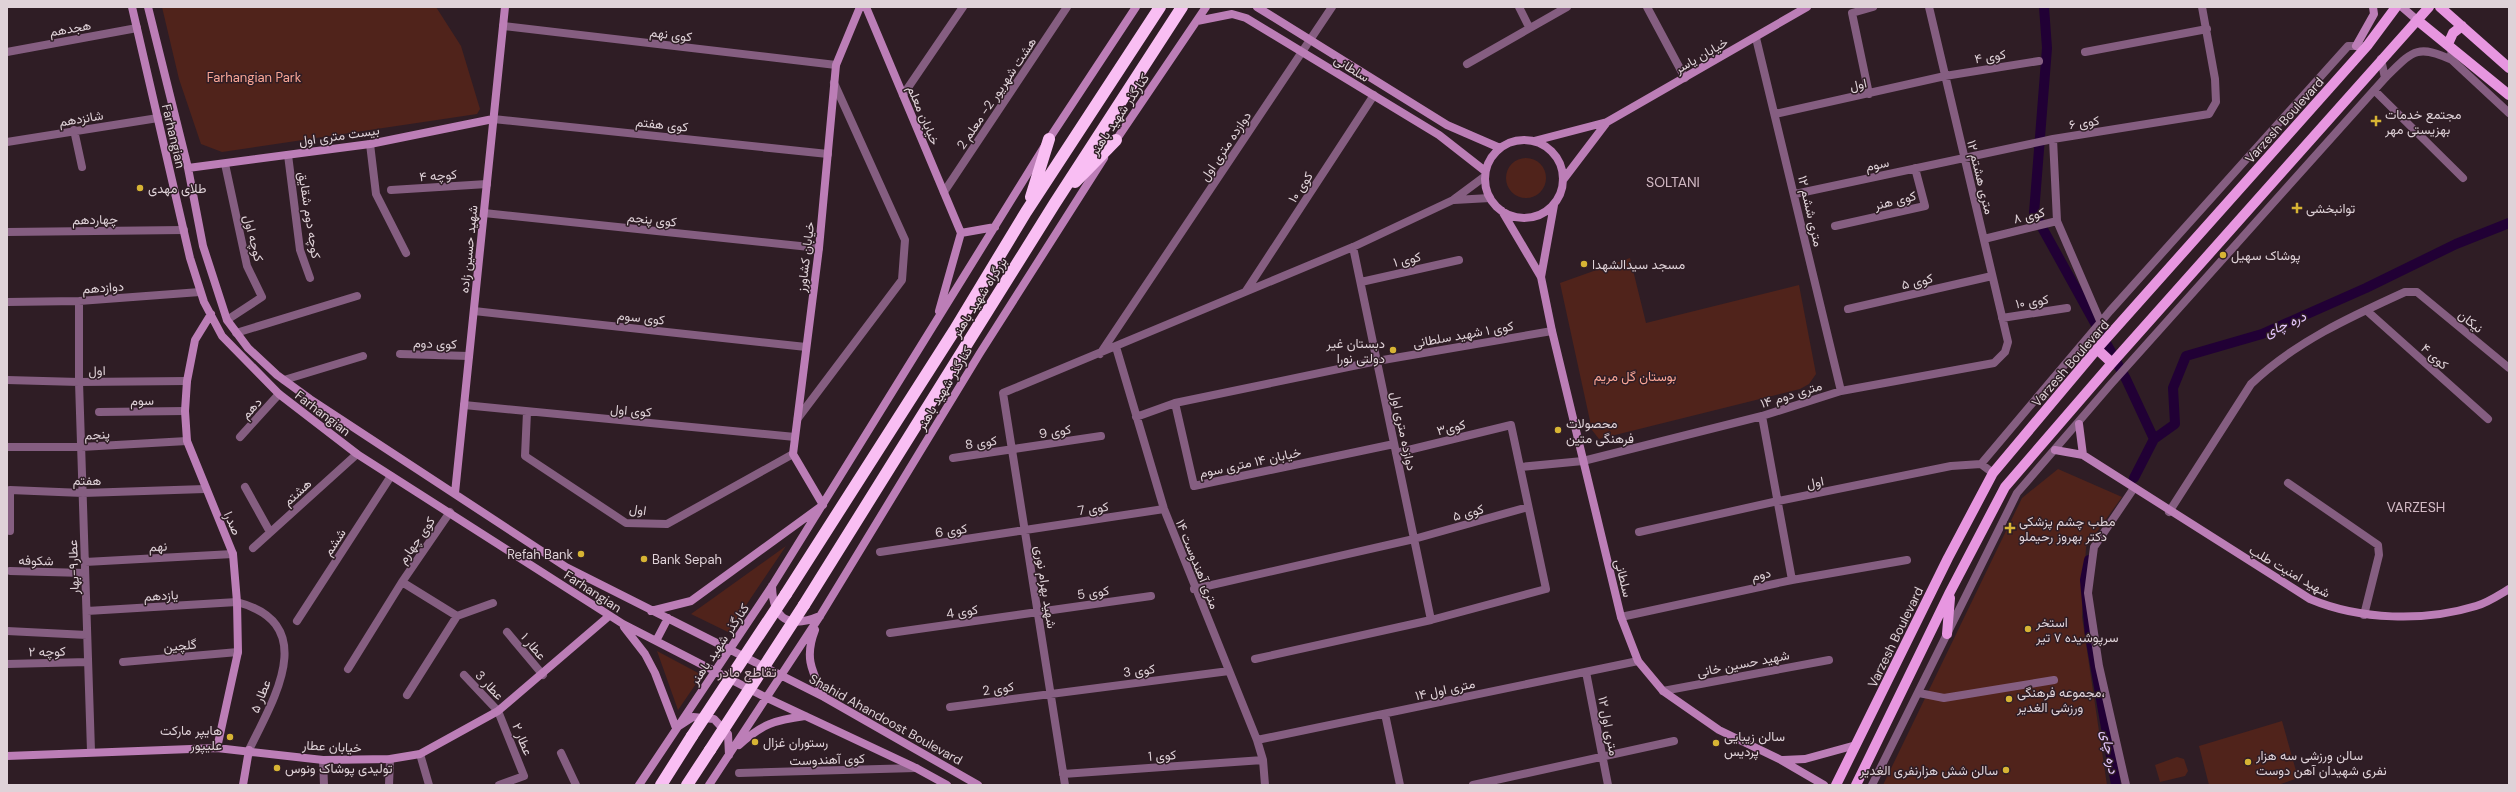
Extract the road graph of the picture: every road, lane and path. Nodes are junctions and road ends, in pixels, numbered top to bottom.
1 (132, 7) edge
2 (148, 7) edge
3 (505, 7) edge
4 (860, 7) edge
5 (866, 7) edge
6 (963, 7) edge
7 (1067, 7) edge
8 (1128, 7) edge
9 (1136, 7) edge
10 (1160, 7) edge
11 (1182, 7) edge
12 (1206, 7) edge
13 (1257, 7) edge
14 (1332, 7) edge
15 (1519, 7) edge
16 (1567, 7) edge
17 (1647, 7) edge
18 (1807, 7) edge
19 (1873, 7) edge
20 (1929, 7) edge
21 (2202, 7) edge
22 (2373, 7) edge
23 (2396, 7) edge
24 (2402, 7) edge
25 (2429, 7) edge
26 (2440, 7) edge
27 (1130, 16) junction
28 (2417, 20) junction
29 (1197, 21) junction
30 (503, 26) junction
31 (2462, 26) junction
32 (1529, 27) junction
33 (137, 28) junction
34 (2206, 29) junction
35 (1310, 38) junction
36 (1756, 38) junction
37 (2356, 46) junction
38 (2367, 46) junction
39 (2450, 46) junction
40 (7, 52) edge
41 (1302, 52) junction
42 (2085, 52) dead end
43 (2380, 59) junction
44 (2452, 60) junction
45 (2039, 61) dead end
46 (1467, 64) dead end
47 (836, 65) junction
48 (2509, 68) edge
49 (1945, 76) junction
50 (1685, 78) junction
51 (2385, 78) junction
52 (834, 83) junction
53 (2374, 90) junction
54 (1869, 94) junction
55 (903, 95) junction
56 (2509, 95) edge
57 (1374, 96) junction
58 (1775, 114) junction
59 (2509, 114) edge
60 (158, 118) junction
61 (493, 119) junction
62 (1606, 122) junction
63 (74, 130) junction
64 (1049, 139) junction
65 (2053, 139) junction
66 (1116, 140) junction
67 (1534, 141) junction
68 (7, 142) edge
69 (370, 144) junction
70 (1500, 148) junction
71 (828, 154) junction
72 (288, 155) junction
73 (1964, 158) junction
74 (224, 164) junction
75 (82, 167) dead end
76 (188, 168) junction
77 (1915, 168) junction
78 (1485, 174) junction
79 (2463, 178) dead end
80 (1563, 180) junction
81 (487, 184) junction
82 (391, 190) dead end
83 (944, 192) junction
84 (1795, 194) junction
85 (1490, 198) junction
86 (1453, 200) junction
87 (1055, 202) junction
88 (1554, 204) junction
89 (1502, 211) junction
90 (1026, 212) junction
91 (484, 213) junction
92 (2057, 221) junction
93 (1835, 226) dead end
94 (995, 227) junction
95 (184, 230) junction
96 (7, 232) edge
97 (961, 233) junction
98 (1984, 238) junction
99 (1354, 247) junction
100 (819, 248) junction
101 (406, 253) dead end
102 (1459, 260) dead end
103 (1992, 276) junction
104 (1541, 277) junction
105 (310, 278) dead end
106 (1361, 282) junction
107 (1246, 291) junction
108 (200, 292) junction
109 (357, 296) dead end
110 (79, 301) junction
111 (7, 302) edge
112 (2067, 308) dead end
113 (1848, 309) dead end
114 (474, 310) junction
115 (2366, 310) junction
116 (211, 314) junction
117 (2002, 318) junction
118 (227, 320) junction
119 (937, 321) junction
120 (2101, 323) junction
121 (1552, 331) junction
122 (236, 333) junction
123 (806, 347) junction
124 (1116, 348) junction
125 (2097, 349) junction
126 (2005, 352) joint
127 (400, 354) dead end
128 (1100, 354) junction
129 (363, 356) dead end
130 (469, 356) junction
131 (1377, 361) junction
132 (2112, 363) junction
133 (2509, 368) edge
134 (7, 380) edge
135 (187, 380) junction
136 (284, 380) junction
137 (79, 382) junction
138 (1841, 391) junction
139 (278, 394) junction
140 (1175, 403) junction
141 (464, 405) junction
142 (185, 411) junction
143 (100, 412) dead end
144 (527, 412) junction
145 (1762, 416) junction
146 (798, 418) junction
147 (1136, 418) junction
148 (2488, 420) dead end
149 (2079, 424) junction
150 (1101, 436) dead end
151 (240, 437) dead end
152 (795, 438) junction
153 (187, 441) junction
154 (1394, 444) junction
155 (7, 447) edge
156 (81, 447) junction
157 (1012, 450) junction
158 (2055, 450) junction
159 (1396, 453) junction
160 (357, 454) junction
161 (793, 454) junction
162 (2083, 455) junction
163 (953, 458) dead end
164 (1583, 461) junction
165 (1981, 464) junction
166 (1520, 467) junction
167 (1993, 473) junction
168 (391, 476) junction
169 (2288, 483) dead end
170 (245, 487) dead end
171 (2134, 488) junction
172 (205, 489) junction
173 (83, 493) junction
174 (455, 493) junction
175 (1778, 501) junction
176 (823, 505) junction
177 (1528, 507) junction
178 (1164, 510) junction
179 (450, 512) junction
180 (2169, 512) junction
181 (10, 531) dead end
182 (1025, 531) junction
183 (270, 532) junction
184 (1639, 532) dead end
185 (1414, 539) junction
186 (253, 548) dead end
187 (880, 552) dead end
188 (233, 554) junction
189 (1906, 560) dead end
190 (85, 562) junction
191 (10, 571) dead end
192 (85, 573) junction
193 (1792, 580) junction
194 (402, 582) junction
195 (772, 586) junction
196 (1194, 589) junction
197 (2509, 589) edge
198 (1950, 592) junction
199 (1151, 596) dead end
200 (238, 602) junction
201 (493, 603) dead end
202 (86, 611) junction
203 (651, 611) junction
204 (1038, 612) junction
205 (2364, 615) junction
206 (457, 616) junction
207 (609, 616) junction
208 (820, 616) junction
209 (1621, 617) junction
210 (668, 618) junction
211 (1431, 620) junction
212 (297, 621) dead end
213 (622, 624) junction
214 (7, 631) edge
215 (507, 632) dead end
216 (890, 633) dead end
217 (1947, 634) junction
218 (87, 636) junction
219 (656, 641) junction
220 (286, 648) joint
221 (729, 649) junction
222 (238, 652) junction
223 (1254, 659) dead end
224 (1829, 660) dead end
225 (1638, 661) junction
226 (88, 662) junction
227 (123, 662) dead end
228 (7, 664) edge
229 (348, 670) dead end
230 (715, 671) junction
231 (1229, 671) junction
232 (1586, 672) junction
233 (464, 675) dead end
234 (543, 675) junction
235 (781, 676) junction
236 (2054, 680) dead end
237 (1663, 691) junction
238 (1050, 693) junction
239 (1919, 693) junction
240 (407, 695) dead end
241 (824, 697) junction
242 (767, 698) junction
243 (950, 707) dead end
244 (498, 711) junction
245 (1385, 714) junction
246 (805, 716) junction
247 (676, 728) junction
248 (1258, 740) junction
249 (1674, 741) dead end
250 (1856, 746) junction
251 (217, 748) junction
252 (249, 750) junction
253 (91, 751) junction
254 (561, 753) dead end
255 (420, 754) junction
256 (728, 755) junction
257 (7, 756) edge
258 (1603, 757) junction
259 (390, 759) junction
260 (323, 760) junction
261 (1263, 760) junction
262 (1781, 760) junction
263 (916, 768) junction
264 (738, 773) dead end
265 (1063, 774) junction
266 (524, 776) junction
267 (243, 785) edge
268 (324, 785) edge
269 (389, 785) edge
270 (429, 785) edge
271 (499, 785) edge
272 (522, 785) edge
273 (576, 785) edge
274 (640, 785) edge
275 (661, 785) edge
276 (687, 785) edge
277 (709, 785) edge
278 (947, 785) edge
279 (978, 785) edge
280 (1065, 785) edge
281 (1265, 785) edge
282 (1400, 785) edge
283 (1473, 785) edge
284 (1608, 785) edge
285 (1824, 785) edge
286 (1836, 785) edge
287 (1856, 785) edge
288 (1872, 785) edge
289 (2126, 785) edge

1 - 33 main road, Farhangian
2 - 76 main road, Farhangian
3 - 30 main road, شهید حسین زاده
4 - 47 main road, خیابان کشاورز
5 - 55 main road, خیابان معلم
6 - 55 street
7 - 83 street, هشت شهریور 2- معلم 2
8 - 27 main road
9 - 27 main road, کنارگذر شهید باهنر
10 - 90 highway, بزرگراه شهید باهنر
11 - 87 highway, بزرگراه شهید باهنر
12 - 29 main road, کنارگذر شهید باهنر
13 - 35 main road, سلطانی
14 - 35 street, دوازده متری اول
15 - 32 street
16 - 32 street
17 - 50 street
18 - 36 main road, خیابان یاسر
19 - 54 street
20 - 49 street, ۱۲ متری هشتم
21 - 34 street
22 - 37 main road
23 - 38 main road, Varzesh Boulevard
24 - 28 main road
25 - 28 main road
26 - 31 main road
27 - 64 main road, کنارگذر شهید باهنر
28 - 39 main road
28 - 43 main road
29 - 41 main road, سلطانی
29 - 66 main road, کنارگذر شهید باهنر
30 - 47 street, کوی نهم
30 - 61 main road, شهید حسین زاده
31 - 39 main road
31 - 48 main road
32 - 46 street
33 - 40 street, هجدهم
33 - 60 main road, Farhangian
34 - 42 street
34 - 65 street, کوی ۶
35 - 41 street, دوازده متری اول
35 - 70 main road, سلطانی
36 - 50 main road, خیابان یاسر
36 - 58 street, ۱۲ متری ششم
37 - 38 street
37 - 120 street
38 - 43 main road
38 - 125 main road, Varzesh Boulevard
39 - 44 street
39 - 56 main road
41 - 57 main road, سلطانی
41 - 128 street, دوازده متری اول
43 - 51 street
43 - 132 main road
44 - 51 street
44 - 59 street
45 - 49 street, کوی ۴
47 - 52 main road, خیابان کشاورز
49 - 54 street, اول
49 - 73 street, ۱۲ متری هشتم
50 - 62 main road, خیابان یاسر
51 - 53 street
52 - 71 main road, خیابان کشاورز
52 - 146 street
53 - 79 street
53 - 149 street
54 - 58 street, اول
55 - 83 main road, خیابان معلم
57 - 78 main road, سلطانی
57 - 107 street, کوی ۱۰
58 - 84 street, ۱۲ متری ششم
60 - 63 street, شانزدهم
60 - 95 main road, Farhangian
61 - 69 main road, بیست متری اول
61 - 71 street, کوی هفتم
61 - 81 main road, شهید حسین زاده
62 - 67 main road, خیابان یاسر
62 - 80 main road, خیابان یاسر
63 - 68 street, شانزدهم
63 - 75 street
64 - 90 highway
64 - 94 main road, کنارگذر شهید باهنر
65 - 73 street, کوی ۶
65 - 92 street
66 - 87 highway
66 - 208 main road, کنارگذر شهید باهنر
67 - 70 main road
67 - 80 main road
69 - 72 main road, بیست متری اول
69 - 101 street
70 - 78 main road
71 - 100 main road, خیابان کشاورز
72 - 74 main road, بیست متری اول
72 - 105 street, کوچه دوم شقایق
73 - 77 street, سوم
73 - 98 street, ۱۲ متری هشتم
74 - 76 main road, بیست متری اول
74 - 118 street, کوچه اول
76 - 118 main road, Farhangian
77 - 84 street, سوم
77 - 93 street, کوی هنر
78 - 85 main road
78 - 86 street
80 - 88 main road
81 - 82 street, کوچه ۴
81 - 91 main road, شهید حسین زاده
83 - 97 main road, خیابان معلم
84 - 138 street, ۱۲ متری ششم
85 - 86 street
85 - 89 main road
86 - 99 street
87 - 276 highway, بزرگراه شهید باهنر, bridge
88 - 89 main road
88 - 104 main road
89 - 104 main road
90 - 275 highway, بزرگراه شهید باهنر, bridge
91 - 100 street, کوی پنجم
91 - 114 main road, شهید حسین زاده
92 - 98 street, کوی ۸
92 - 120 street
94 - 97 main road
94 - 119 main road, کنارگذر شهید باهنر
95 - 96 street, چهاردهم
95 - 108 main road, Farhangian
97 - 119 main road
98 - 103 street, ۱۲ متری هشتم
99 - 106 street, دوازده متری اول
99 - 107 street
100 - 123 main road, خیابان کشاورز
102 - 106 street, کوی ۱
103 - 113 street, کوی ۵
103 - 117 street, ۱۲ متری هشتم
104 - 121 main road, سلطانی
106 - 131 street, دوازده متری اول
107 - 124 street
108 - 110 street, دوازدهم
108 - 116 main road, Farhangian
109 - 122 street
110 - 111 street, دوازدهم
110 - 137 street, عطار۹-بهار
112 - 117 street, کوی ۱۰
114 - 123 street, کوی سوم
114 - 130 main road, شهید حسین زاده
115 - 133 street, نیکان
115 - 148 street, کوی ۴
115 - 180 street
116 - 135 main road, صدرا
116 - 139 main road, Farhangian
117 - 126 street, ۱۲ متری هشتم
118 - 122 main road, Farhangian
119 - 176 main road, کنارگذر شهید باهنر
120 - 165 street
121 - 131 street, کوی ۱ شهید سلطانی
121 - 164 main road, سلطانی
122 - 136 main road, Farhangian
123 - 146 main road, خیابان کشاورز
124 - 128 street
124 - 147 street, ۱۴ متری آهندوست
125 - 132 main road
125 - 167 main road, Varzesh Boulevard
126 - 138 street, ۱۴ متری دوم
127 - 130 street, کوی دوم
128 - 157 street, شهید بهرام نوری
129 - 136 street
130 - 141 main road, شهید حسین زاده
131 - 140 street, کوی ۱ شهید سلطانی
131 - 154 street, دوازده متری اول
132 - 198 main road
134 - 137 street, اول
135 - 137 street, اول
135 - 142 main road, صدرا
136 - 174 main road, Farhangian
137 - 156 street, عطار۹-بهار
138 - 145 street, ۱۴ متری دوم
139 - 151 street, دهم
139 - 160 main road, Farhangian
140 - 147 street, کوی ۱ شهید سلطانی
140 - 154 street, خیابان ۱۴ متری سوم
141 - 144 street, کوی اول
141 - 174 main road, شهید حسین زاده
142 - 143 street, سوم
142 - 153 main road, صدرا
144 - 152 street, کوی اول
144 - 161 street, اول
145 - 164 street, ۱۴ متری دوم
145 - 175 street
146 - 152 main road, خیابان کشاورز
147 - 178 street, ۱۴ متری آهندوست
149 - 158 street
149 - 162 main road
150 - 157 street, کوی 9
152 - 161 main road, خیابان کشاورز
153 - 156 street, پنجم
153 - 172 main road, صدرا
154 - 159 street, دوازده متری اول
155 - 156 street, پنجم
156 - 173 street, عطار۹-بهار
157 - 163 street, کوی 8
157 - 182 street, شهید بهرام نوری
158 - 162 main road
158 - 217 street
159 - 166 street, کوی۳
159 - 185 street, دوازده متری اول
160 - 168 main road, Farhangian
160 - 183 street, هشتم
161 - 176 main road
162 - 171 main road, شهید امنیت طلب
164 - 166 street, ۱۴ متری دوم
164 - 209 main road, سلطانی
165 - 167 street
165 - 175 street, اول
166 - 177 street
167 - 250 main road, Varzesh Boulevard
168 - 179 main road, Farhangian
168 - 212 street, ششم
169 - 205 street
170 - 183 street
171 - 180 main road, شهید امنیت طلب
171 - 289 street
172 - 173 street, هفتم
172 - 188 main road, صدرا
173 - 181 street, هفتم
173 - 190 street, عطار۹-بهار
174 - 203 main road, Farhangian
175 - 184 street, اول
175 - 193 street
176 - 195 main road, کنارگذر شهید باهنر
176 - 203 main road
177 - 185 street, کوی ۵
177 - 211 street
178 - 182 street, کوی 7
178 - 196 street, ۱۴ متری آهندوست
179 - 194 street, کوی چهارم
179 - 207 main road, Farhangian
180 - 205 main road, شهید امنیت طلب
182 - 187 street, کوی 6
182 - 204 street, شهید بهرام نوری
183 - 186 street, هشتم
185 - 196 street, کوی ۵
185 - 211 street, دوازده متری اول
188 - 190 street, نهم
188 - 200 main road, صدرا
189 - 193 street, دوم
190 - 192 street, عطار۹-بهار
191 - 192 street, شکوفه
192 - 202 street, عطار۹-بهار
193 - 209 street, دوم
194 - 206 street
194 - 229 street, کوی چهارم
195 - 208 main road
195 - 221 main road, کنارگذر شهید باهنر
196 - 231 street, ۱۴ متری آهندوست
197 - 205 main road, شهید امنیت طلب
198 - 217 main road
198 - 287 main road
199 - 204 street, کوی 5
200 - 202 street, یازدهم
200 - 220 street, یازدهم
200 - 222 main road, صدرا
201 - 206 street
202 - 218 street, عطار۹-بهار
203 - 210 main road, Farhangian
204 - 216 street, کوی 4
204 - 238 street, شهید بهرام نوری
206 - 240 street
207 - 213 main road, Farhangian
207 - 234 main road, خیابان عطار
208 - 235 main road, کنارگذر شهید باهنر
208 - 241 main road
209 - 225 main road, سلطانی
210 - 219 main road
210 - 221 main road, Farhangian
211 - 223 street
213 - 219 main road, Farhangian
213 - 247 main road
214 - 218 street
215 - 234 street, عطار ۱
217 - 239 street
218 - 226 street, عطار۹-بهار
219 - 230 main road, Farhangian
220 - 252 street, عطار ۵
221 - 230 main road, کنارگذر شهید باهنر
221 - 235 main road, Shahid Ahandoost Boulevard
222 - 227 street, گلچین
222 - 251 main road, صدرا
224 - 237 street, شهید حسین خانی
225 - 232 street, ۱۴ متری اول
225 - 237 main road, سلطانی
226 - 228 street, کوچه ۲
226 - 253 street, عطار۹-بهار
230 - 242 main road, Farhangian
230 - 247 main road, کنارگذر شهید باهنر
231 - 238 street, کوی 3
231 - 248 street, ۱۴ متری آهندوست
232 - 245 street, ۱۴ متری اول
232 - 258 street, ۱۲ متری اول
233 - 244 street, عطار 3
234 - 244 main road, خیابان عطار
235 - 241 main road, Shahid Ahandoost Boulevard
235 - 242 main road, کنارگذر شهید باهنر
236 - 239 street
237 - 262 main road, سلطانی
238 - 243 street, کوی 2
238 - 265 street, شهید بهرام نوری
239 - 288 street
241 - 279 main road, Shahid Ahandoost Boulevard
242 - 246 main road
242 - 256 main road, کنارگذر شهید باهنر
244 - 255 main road, خیابان عطار
244 - 266 street, عطار ۲
245 - 248 street, ۱۴ متری اول
245 - 282 street
246 - 256 main road
246 - 263 main road
247 - 256 main road
247 - 274 main road, کنارگذر شهید باهنر
248 - 261 street, ۱۴ متری آهندوست
249 - 258 street
250 - 262 main road
250 - 286 main road, Varzesh Boulevard
251 - 252 main road, خیابان عطار
251 - 253 main road, خیابان عطار
252 - 260 main road, خیابان عطار
252 - 267 main road
253 - 257 main road, خیابان عطار
254 - 273 street
255 - 259 main road, خیابان عطار
255 - 270 street
256 - 277 main road, کنارگذر شهید باهنر
258 - 283 street
258 - 284 street, ۱۲ متری اول
259 - 260 main road, خیابان عطار
259 - 269 street
260 - 268 street
261 - 265 street, کوی 1
261 - 281 street, ۱۴ متری آهندوست
262 - 285 main road, سلطانی
263 - 264 street, کوی آهندوست
263 - 278 main road
265 - 280 street, شهید بهرام نوری
266 - 271 street
266 - 272 street

